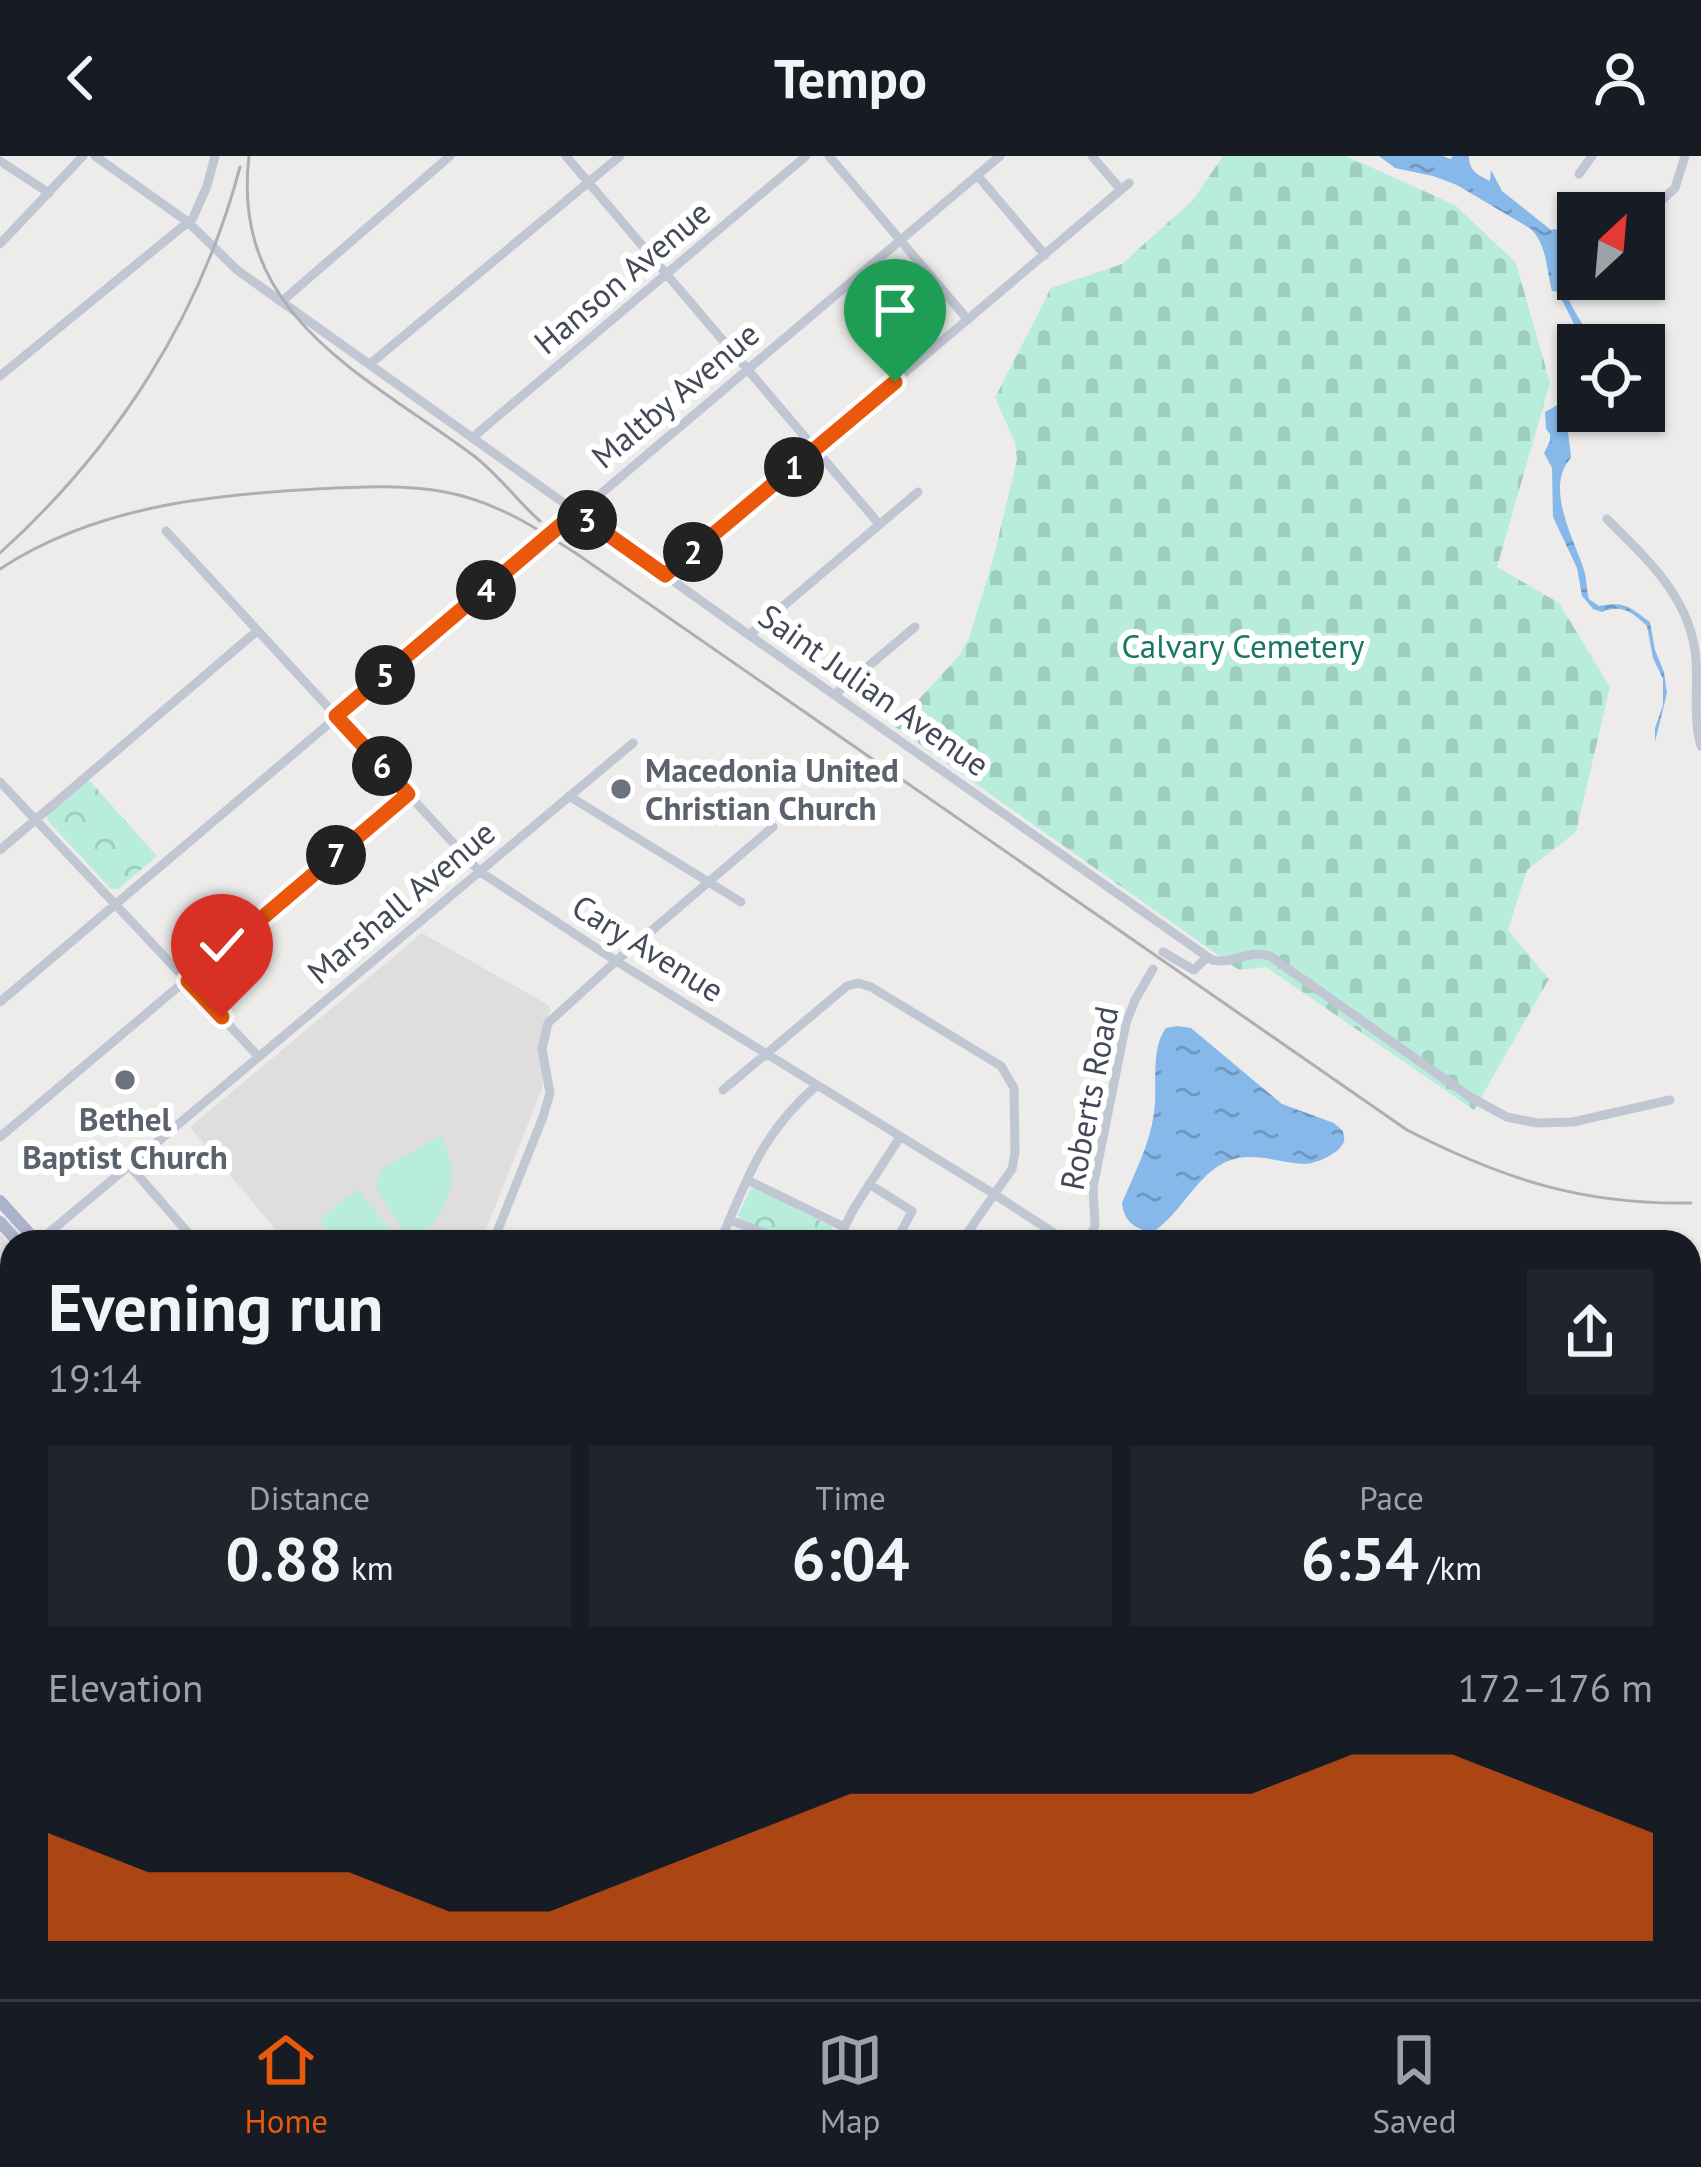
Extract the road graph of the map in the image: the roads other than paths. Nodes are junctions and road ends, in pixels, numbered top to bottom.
1 (83, 156) edge
2 (95, 156) edge
3 (215, 156) edge
4 (450, 156) edge
5 (566, 156) edge
6 (620, 156) edge
7 (806, 156) edge
8 (829, 156) edge
9 (1000, 156) edge
10 (1092, 156) edge
11 (1592, 156) edge
12 (1685, 156) edge
13 (0, 161) edge
14 (1579, 174) dead end
15 (977, 175) junction
16 (589, 183) junction
17 (50, 193) junction
18 (1665, 198) edge
19 (188, 222) junction
20 (900, 239) junction
21 (0, 244) edge
22 (1045, 255) junction
23 (666, 275) junction
24 (281, 302) junction
25 (968, 320) junction
26 (370, 364) junction
27 (746, 370) junction
28 (0, 376) edge
29 (472, 438) junction
30 (814, 450) junction
31 (918, 492) dead end
32 (576, 512) junction
33 (1606, 519) dead end
34 (879, 524) junction
35 (166, 531) dead end
36 (665, 575) junction
37 (915, 627) dead end
38 (257, 632) junction
39 (749, 635) junction
40 (834, 695) junction
41 (336, 716) junction
42 (633, 743) dead end
43 (1701, 746) edge
44 (0, 782) edge
45 (408, 794) junction
46 (568, 796) junction
47 (35, 819) junction
48 (773, 827) dead end
49 (0, 850) edge
50 (479, 872) junction
51 (709, 883) junction
52 (741, 902) dead end
53 (116, 903) junction
54 (1163, 952) dead end
55 (1207, 957) junction
56 (616, 961) junction
57 (1153, 969) dead end
58 (188, 981) junction
59 (0, 1002) edge
60 (766, 1054) junction
61 (259, 1057) junction
62 (817, 1085) junction
63 (723, 1090) dead end
64 (1670, 1100) dead end
65 (899, 1136) junction
66 (0, 1137) edge
67 (129, 1166) junction
68 (747, 1180) junction
69 (869, 1184) junction
70 (994, 1194) junction
71 (0, 1201) edge
72 (730, 1220) junction
73 (844, 1228) joint
74 (27, 1230) edge
75 (52, 1230) edge
76 (185, 1230) edge
77 (498, 1230) edge
78 (725, 1230) edge
79 (756, 1230) edge
80 (902, 1230) edge
81 (969, 1230) edge
82 (1050, 1230) edge
83 (1093, 1230) edge

1 - 17 street
2 - 19 street, Saint Julian Avenue
3 - 19 street
4 - 24 street
5 - 16 street
6 - 16 street
7 - 23 street, Hanson Avenue
8 - 20 street
9 - 15 street, Maltby Avenue
10 - 22 street
11 - 14 street
12 - 18 street
13 - 17 street
15 - 20 street, Maltby Avenue
15 - 22 street
16 - 23 street
16 - 26 street
17 - 21 street
19 - 24 street, Saint Julian Avenue
19 - 28 street
20 - 25 street
20 - 27 street, Maltby Avenue
22 - 25 street
23 - 27 street
23 - 29 street, Hanson Avenue
24 - 26 street, Saint Julian Avenue
25 - 30 street
26 - 29 street, Saint Julian Avenue
27 - 30 street
27 - 32 street, Maltby Avenue
29 - 32 street, Saint Julian Avenue
30 - 34 street
30 - 36 street
31 - 34 street
32 - 36 street, Saint Julian Avenue
32 - 41 street, Maltby Avenue
33 - 43 street
34 - 39 street
35 - 38 street, Cary Avenue
36 - 39 street, Saint Julian Avenue
37 - 40 street
38 - 41 street, Cary Avenue
38 - 47 street
39 - 40 street, Saint Julian Avenue
40 - 55 street, Saint Julian Avenue
41 - 45 street, Cary Avenue
41 - 53 street, Maltby Avenue
42 - 46 street, Marshall Avenue
44 - 47 street
45 - 50 street, Cary Avenue
45 - 58 street
46 - 50 street, Marshall Avenue
46 - 51 street
47 - 49 street
47 - 53 street
48 - 51 street
50 - 56 street, Cary Avenue
50 - 61 street, Marshall Avenue
51 - 52 street
51 - 56 street
53 - 58 street
53 - 59 street, Maltby Avenue
54 - 55 street
55 - 64 street
56 - 60 street, Cary Avenue
56 - 77 street
57 - 83 street, Roberts Road
58 - 61 street
58 - 66 street
60 - 62 street, Cary Avenue
60 - 63 street
60 - 70 street
61 - 67 street, Marshall Avenue
62 - 65 street, Cary Avenue
62 - 68 street
65 - 69 street
65 - 70 street, Cary Avenue
67 - 75 street, Marshall Avenue
67 - 76 street
68 - 72 street
68 - 73 street
69 - 73 street
69 - 80 street
70 - 81 street
70 - 82 street, Cary Avenue
71 - 74 main road
72 - 78 street
72 - 79 street

